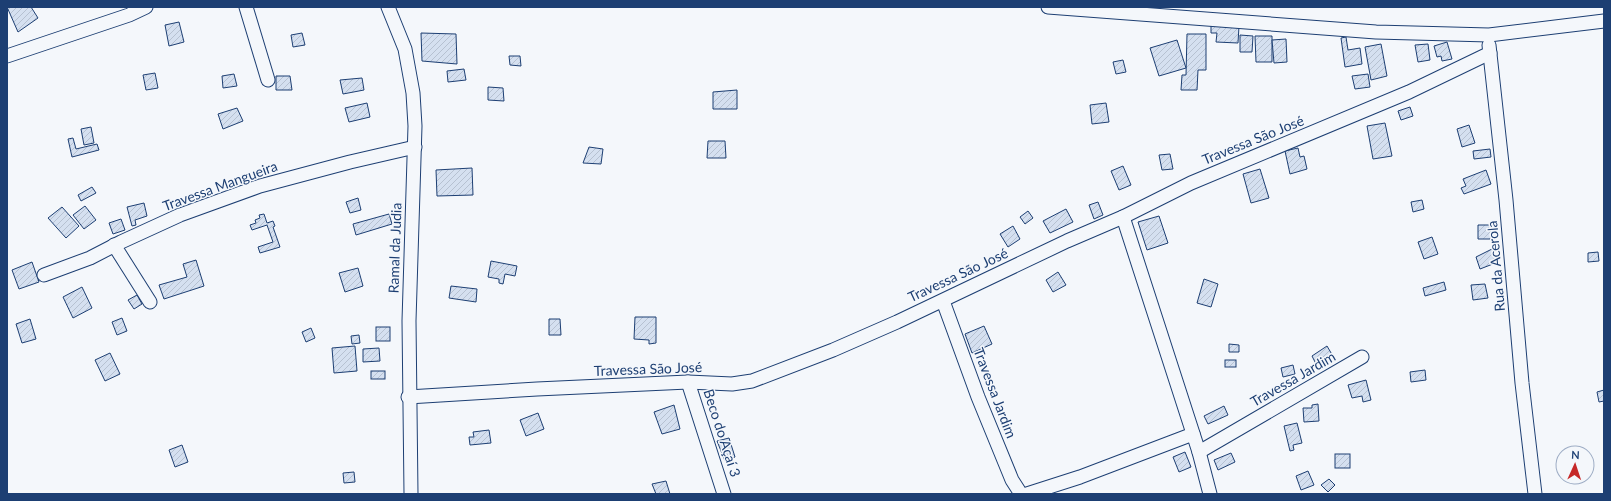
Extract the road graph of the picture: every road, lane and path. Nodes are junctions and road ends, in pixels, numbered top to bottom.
1 (146, 7) edge
2 (246, 7) edge
3 (388, 7) edge
4 (1048, 7) edge
5 (1604, 21) edge
6 (1488, 35) junction
7 (1490, 53) junction
8 (7, 56) edge
9 (268, 80) dead end
10 (415, 147) junction
11 (1123, 217) junction
12 (114, 245) junction
13 (44, 275) dead end
14 (943, 301) junction
15 (150, 302) dead end
16 (1362, 357) dead end
17 (688, 382) junction
18 (408, 397) junction
19 (1193, 434) junction
20 (1199, 452) junction
21 (411, 494) edge
22 (724, 494) edge
23 (1021, 494) edge
24 (1027, 494) edge
25 (1210, 494) edge
26 (1535, 494) edge

1 - 8 street
2 - 9 street
3 - 10 street, Ramal da Judia
4 - 6 street
5 - 6 street
6 - 7 street, Rua da Acerola
7 - 11 street, Travessa São José
7 - 26 street, Rua da Acerola
10 - 12 street, Travessa Mangueira
10 - 18 street, Ramal da Judia
11 - 14 street, Travessa São José
11 - 19 street
12 - 13 street, Travessa Mangueira
12 - 15 street
14 - 17 street, Travessa São José
14 - 23 street, Travessa Jardim
16 - 20 street, Travessa Jardim
17 - 18 street, Travessa São José
17 - 22 street, Beco do Açaí 3
18 - 21 street, Ramal da Judia
19 - 20 street
19 - 24 street
20 - 25 street

